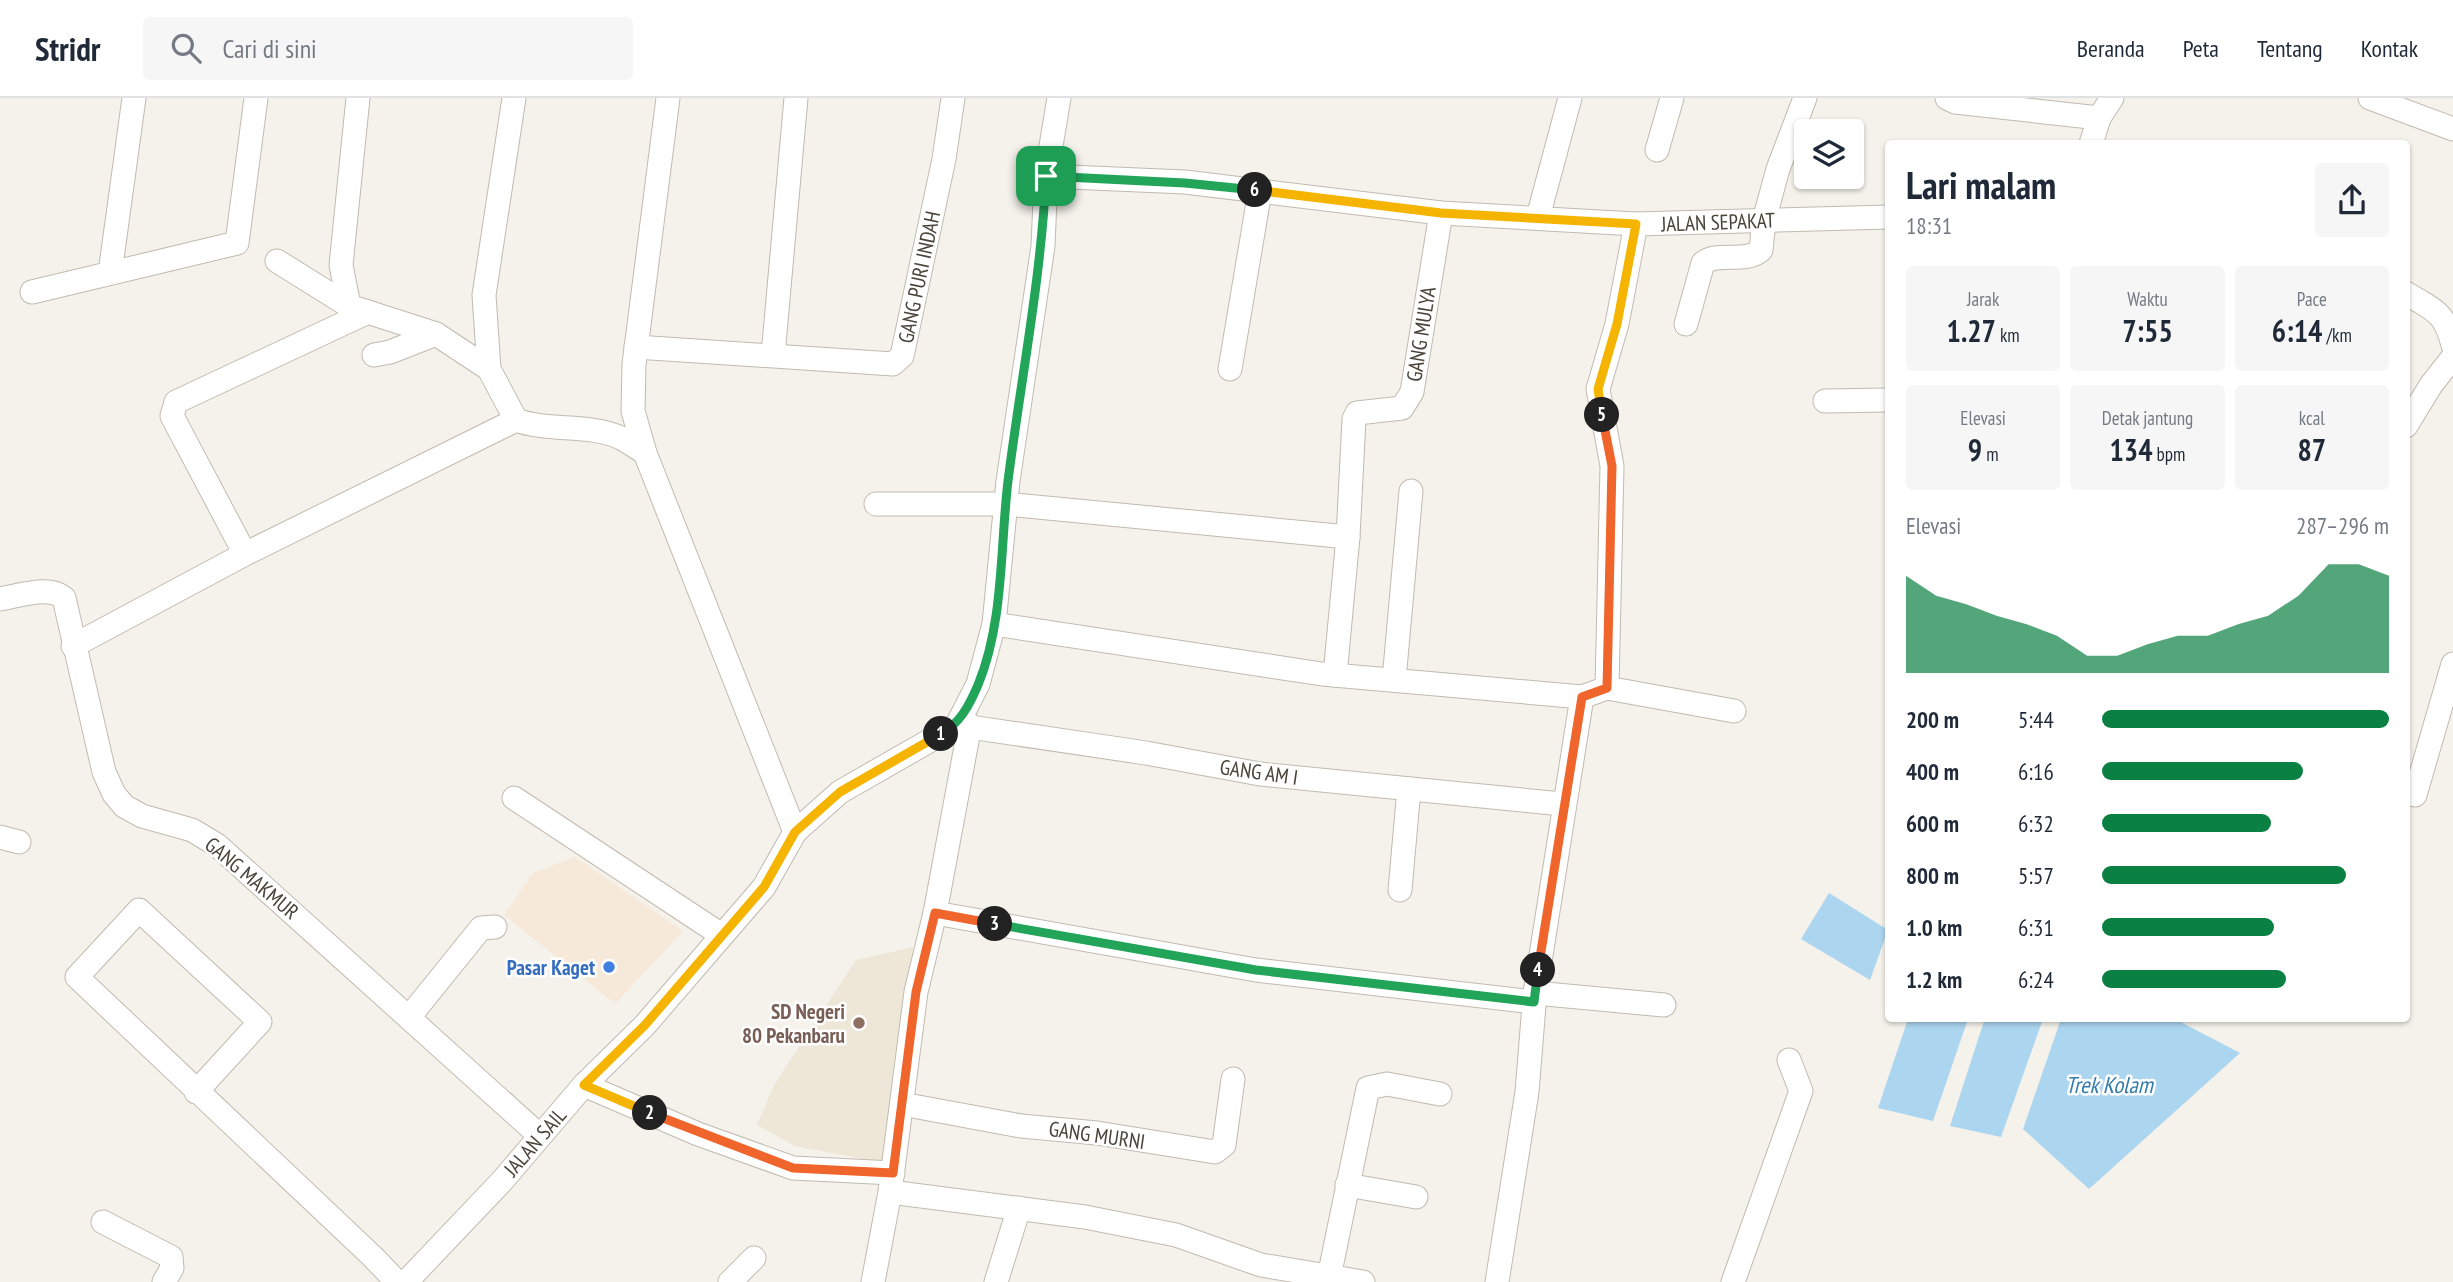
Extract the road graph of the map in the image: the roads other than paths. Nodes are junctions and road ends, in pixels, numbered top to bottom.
1 (134, 98) edge
2 (256, 98) edge
3 (358, 98) edge
4 (514, 98) edge
5 (668, 98) edge
6 (796, 98) edge
7 (953, 98) edge
8 (1059, 98) edge
9 (1570, 98) edge
10 (1672, 98) edge
11 (1805, 98) edge
12 (1947, 98) edge
13 (2112, 98) edge
14 (2370, 98) edge
15 (2099, 118) junction
16 (2453, 129) edge
17 (2092, 140) edge
18 (1657, 150) dead end
19 (1046, 176) junction
20 (1260, 191) junction
21 (1441, 213) junction
22 (1538, 217) junction
23 (1885, 217) edge
24 (1764, 220) junction
25 (1636, 224) junction
26 (277, 261) dead end
27 (110, 273) junction
28 (32, 292) dead end
29 (2410, 296) edge
30 (359, 309) junction
31 (1686, 324) dead end
32 (436, 334) junction
33 (2453, 345) edge
34 (636, 347) junction
35 (374, 355) dead end
36 (773, 355) junction
37 (2453, 357) edge
38 (489, 369) junction
39 (1230, 369) dead end
40 (1885, 400) edge
41 (1825, 401) dead end
42 (2410, 419) edge
43 (516, 420) junction
44 (645, 453) junction
45 (1410, 491) dead end
46 (876, 504) dead end
47 (1006, 504) junction
48 (1348, 537) junction
49 (244, 554) junction
50 (0, 599) edge
51 (994, 624) junction
52 (73, 646) junction
53 (2453, 665) edge
54 (1335, 675) junction
55 (1394, 680) junction
56 (1607, 688) junction
57 (1582, 697) junction
58 (1734, 711) dead end
59 (964, 725) junction
60 (1409, 789) junction
61 (2415, 795) dead end
62 (514, 798) dead end
63 (1562, 804) junction
64 (795, 832) junction
65 (1400, 890) dead end
66 (935, 913) junction
67 (495, 927) dead end
68 (720, 934) junction
69 (1534, 998) junction
70 (1664, 1005) dead end
71 (410, 1016) junction
72 (1789, 1060) dead end
73 (1233, 1079) dead end
74 (584, 1085) junction
75 (196, 1092) junction
76 (1440, 1094) dead end
77 (902, 1104) junction
78 (540, 1136) junction
79 (892, 1183) junction
80 (1347, 1185) junction
81 (1416, 1197) dead end
82 (1019, 1208) junction
83 (103, 1222) dead end
84 (754, 1258) dead end
85 (1329, 1277) junction
86 (164, 1282) edge
87 (397, 1282) edge
88 (406, 1282) edge
89 (730, 1282) edge
90 (873, 1282) edge
91 (996, 1282) edge
92 (1363, 1282) edge
93 (1497, 1282) edge
94 (1733, 1282) edge

1 - 27 street
2 - 27 street
3 - 30 street
4 - 38 street
5 - 34 street
6 - 36 street
7 - 36 street, GANG PURI INDAH
8 - 19 street
9 - 22 street
10 - 18 street
11 - 24 street
12 - 15 street
13 - 15 street
14 - 16 street
15 - 17 street
19 - 20 street, JALAN SEPAKAT
19 - 47 street
20 - 21 street, JALAN SEPAKAT
20 - 39 street
21 - 22 street, JALAN SEPAKAT
21 - 48 street, GANG MULYA
22 - 25 street, JALAN SEPAKAT
23 - 24 street, JALAN SEPAKAT
24 - 25 street, JALAN SEPAKAT
24 - 31 street
25 - 56 street
26 - 30 street
27 - 28 street
29 - 33 street
30 - 32 street
30 - 49 street
32 - 35 street
32 - 38 street
34 - 36 street, GANG PURI INDAH
34 - 44 street
37 - 42 street
38 - 43 street
40 - 41 street
43 - 44 street
43 - 49 street
44 - 64 street
45 - 55 street
46 - 47 street
47 - 48 street
47 - 51 street
48 - 54 street, GANG MULYA
49 - 52 street
50 - 52 street, GANG MAKMUR
51 - 54 street
51 - 59 street
52 - 71 street, GANG MAKMUR
53 - 61 street
54 - 55 street
55 - 57 street
56 - 57 street
56 - 58 street
57 - 63 street
59 - 60 street, GANG AM I
59 - 64 street, JALAN SAIL
59 - 66 street
60 - 63 street, GANG AM I
60 - 65 street
62 - 68 street
63 - 69 street
64 - 68 street, JALAN SAIL
66 - 69 street
66 - 77 street
67 - 71 street
68 - 74 street, JALAN SAIL
69 - 70 street
69 - 93 street
71 - 78 street, GANG MAKMUR
72 - 94 street
73 - 77 street, GANG MURNI
74 - 78 street, JALAN SAIL
74 - 79 street
75 - 75 street
75 - 87 street
76 - 80 street
77 - 79 street
78 - 88 street, JALAN SAIL
79 - 82 street
79 - 90 street
80 - 81 street
80 - 85 street
82 - 85 street
82 - 91 street
83 - 86 street
84 - 89 street
85 - 92 street

